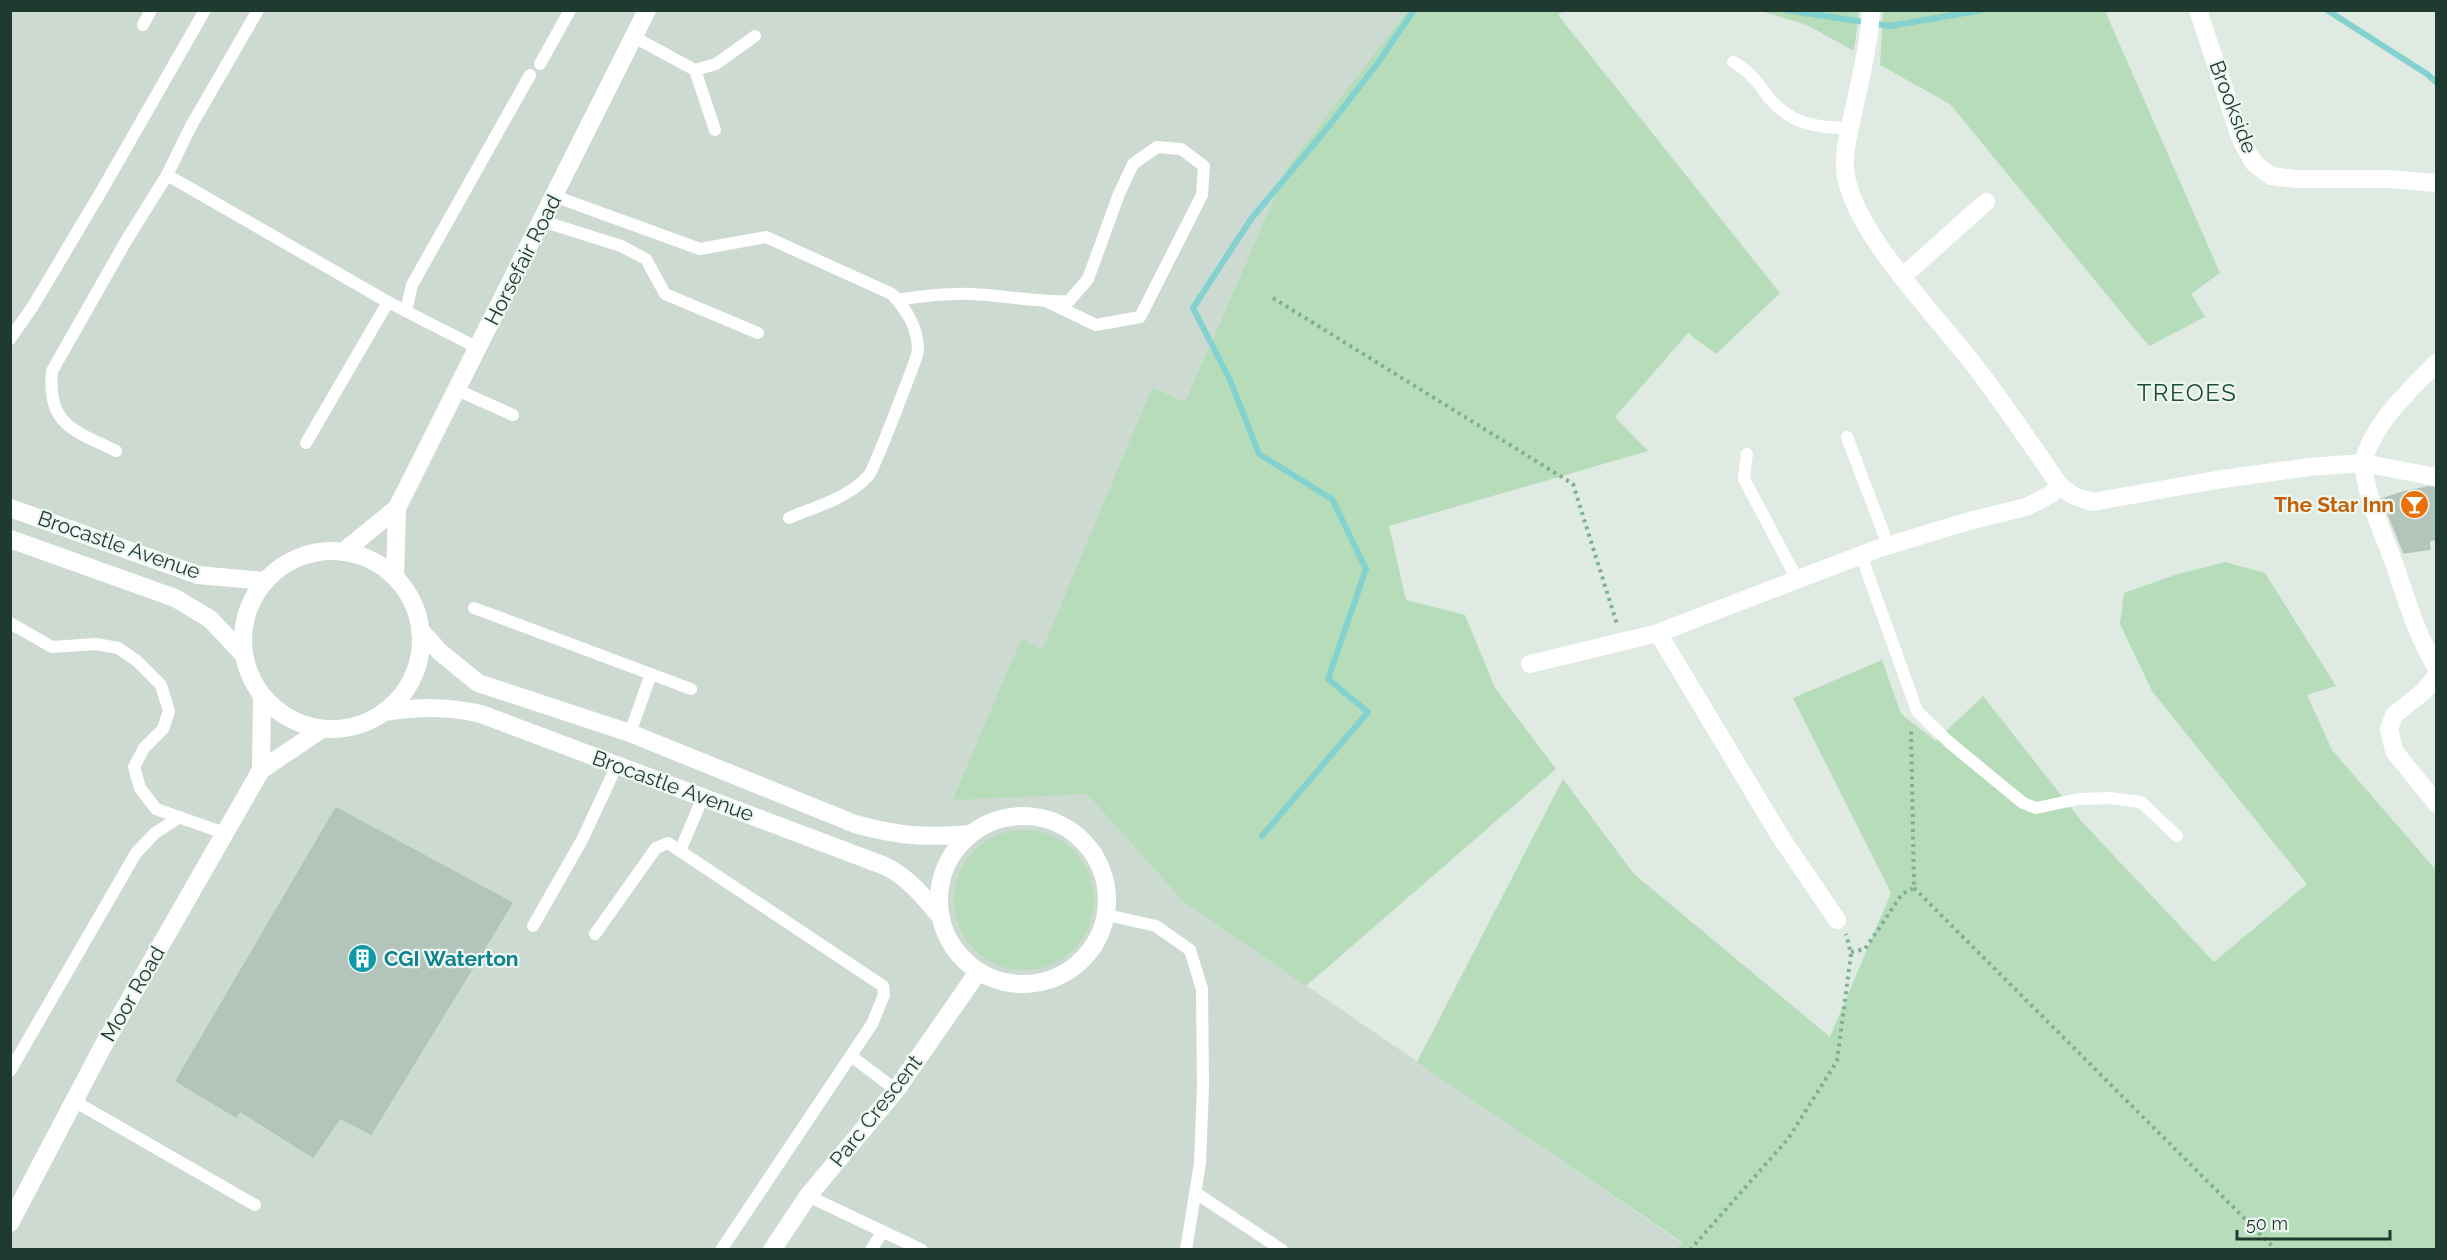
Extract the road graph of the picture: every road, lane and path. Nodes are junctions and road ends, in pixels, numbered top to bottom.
1 (151, 10) edge
2 (206, 10) edge
3 (258, 10) edge
4 (570, 10) edge
5 (646, 10) edge
6 (1871, 10) edge
7 (2198, 10) edge
8 (143, 25) dead end
9 (754, 36) dead end
10 (634, 37) junction
11 (1733, 62) dead end
12 (540, 64) dead end
13 (695, 70) junction
14 (530, 75) dead end
15 (1850, 128) junction
16 (716, 130) dead end
17 (167, 175) junction
18 (2436, 183) edge
19 (554, 196) junction
20 (1986, 202) dead end
21 (542, 221) junction
22 (1902, 277) junction
23 (1273, 298) dead end
24 (897, 300) junction
25 (388, 302) junction
26 (1048, 302) junction
27 (406, 311) junction
28 (758, 333) dead end
29 (10, 339) edge
30 (478, 348) junction
31 (2436, 363) edge
32 (458, 390) junction
33 (513, 415) dead end
34 (1847, 437) dead end
35 (306, 443) dead end
36 (116, 451) dead end
37 (1747, 454) dead end
38 (2363, 463) junction
39 (2436, 477) edge
40 (2060, 486) junction
41 (10, 508) edge
42 (397, 508) junction
43 (789, 518) dead end
44 (10, 538) edge
45 (1888, 545) junction
46 (343, 552) junction
47 (1861, 555) junction
48 (395, 577) junction
49 (1797, 579) junction
50 (265, 581) junction
51 (474, 608) dead end
52 (10, 623) edge
53 (420, 630) junction
54 (1658, 633) junction
55 (1623, 641) junction
56 (244, 655) junction
57 (1530, 664) dead end
58 (2436, 667) edge
59 (651, 674) junction
60 (2436, 677) edge
61 (691, 689) dead end
62 (262, 697) junction
63 (1917, 711) junction
64 (384, 712) junction
65 (322, 729) junction
66 (630, 733) junction
67 (617, 765) junction
68 (261, 770) junction
69 (703, 797) junction
70 (2436, 803) edge
71 (180, 817) junction
72 (224, 833) junction
73 (969, 834) junction
74 (2177, 836) dead end
75 (680, 851) junction
76 (1914, 888) junction
77 (1107, 915) junction
78 (940, 916) junction
79 (1838, 920) joint
80 (533, 926) dead end
81 (595, 934) dead end
82 (1851, 952) junction
83 (978, 972) junction
84 (851, 1056) junction
85 (10, 1071) edge
86 (896, 1090) junction
87 (74, 1101) junction
88 (1196, 1192) junction
89 (808, 1196) junction
90 (255, 1205) dead end
91 (10, 1222) edge
92 (883, 1231) junction
93 (721, 1250) edge
94 (772, 1250) edge
95 (871, 1250) edge
96 (922, 1250) edge
97 (1186, 1250) edge
98 (1282, 1250) edge
99 (1690, 1250) edge
100 (2276, 1250) edge

1 - 8 lane
2 - 29 lane
3 - 17 lane
4 - 12 lane
5 - 10 street, Horsefair Road
6 - 15 street
7 - 18 street, Brookside
9 - 13 lane
10 - 13 lane
10 - 19 street, Horsefair Road
11 - 15 lane
13 - 16 lane
14 - 27 lane
15 - 22 street
17 - 25 lane
17 - 36 lane
19 - 21 street, Horsefair Road
19 - 24 lane
20 - 22 street
21 - 28 lane
21 - 30 street, Horsefair Road
22 - 40 street
23 - 55 path
24 - 26 lane
24 - 43 lane
25 - 27 lane
25 - 35 lane
26 - 26 lane
27 - 30 lane
30 - 32 street, Horsefair Road
31 - 38 street
32 - 33 lane
32 - 42 street, Horsefair Road
34 - 45 lane
37 - 49 lane
38 - 39 street
38 - 40 street
38 - 58 street
40 - 45 street
41 - 50 street, Brocastle Avenue
42 - 46 street, Horsefair Road
42 - 48 street, Horsefair Road
44 - 56 street, Brocastle Avenue
45 - 47 street
46 - 48 street
46 - 50 street
47 - 49 street
47 - 63 lane
48 - 53 street
49 - 54 street
50 - 56 street
51 - 59 lane
52 - 71 lane
53 - 64 street
53 - 66 street, Brocastle Avenue
54 - 55 street
54 - 79 street
55 - 57 street
56 - 62 street
59 - 61 lane
59 - 66 lane
60 - 70 street
62 - 65 street
62 - 68 street, Moor Road
63 - 74 lane
63 - 76 path
64 - 65 street
64 - 67 street, Brocastle Avenue
65 - 68 street, Moor Road
66 - 73 street, Brocastle Avenue
67 - 69 street, Brocastle Avenue
67 - 80 lane
68 - 72 street, Moor Road
69 - 75 lane
69 - 78 street, Brocastle Avenue
71 - 72 lane
71 - 85 lane
72 - 87 street, Moor Road
73 - 77 street
73 - 78 street
75 - 81 lane
75 - 84 lane
76 - 82 path
76 - 100 path
77 - 83 street
77 - 88 lane
78 - 83 street
79 - 82 path
82 - 99 path
83 - 86 street, Parc Crescent
84 - 86 lane
84 - 93 lane
86 - 89 street, Parc Crescent
87 - 90 lane
87 - 91 street, Moor Road
88 - 97 lane
88 - 98 lane
89 - 92 lane
89 - 94 street, Parc Crescent
92 - 95 lane
92 - 96 lane

